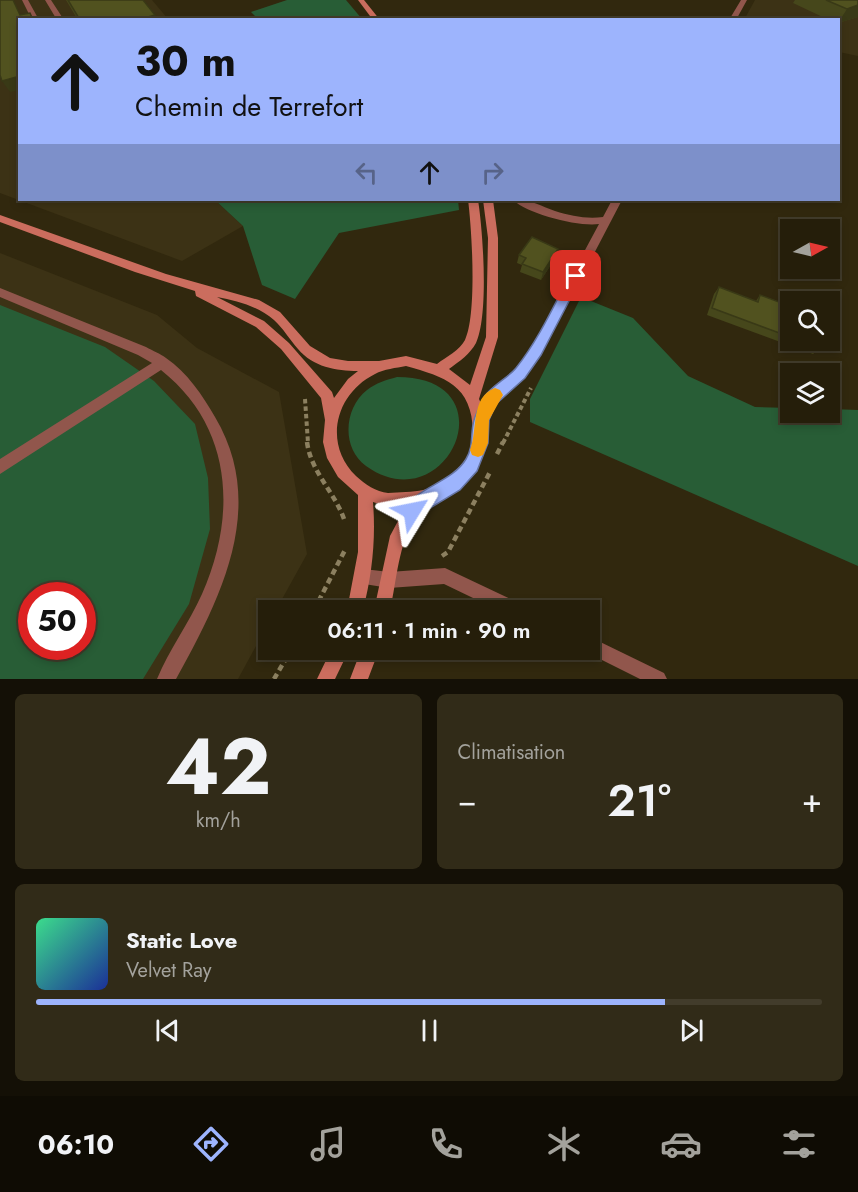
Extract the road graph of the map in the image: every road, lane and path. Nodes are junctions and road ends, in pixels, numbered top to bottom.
1 (25, 0) edge
2 (48, 0) edge
3 (361, 0) edge
4 (744, 0) edge
5 (35, 18) edge
6 (60, 18) edge
7 (375, 18) edge
8 (733, 18) edge
9 (473, 201) edge
10 (488, 201) edge
11 (521, 201) edge
12 (616, 201) edge
13 (0, 218) edge
14 (605, 220) junction
15 (186, 285) junction
16 (0, 292) edge
17 (163, 362) junction
18 (388, 364) junction
19 (440, 369) junction
20 (315, 381) junction
21 (473, 397) junction
22 (330, 418) junction
23 (481, 420) junction
24 (0, 467) edge
25 (366, 492) junction
26 (430, 497) junction
27 (346, 530) dead end
28 (345, 540) dead end
29 (364, 577) junction
30 (389, 579) junction
31 (319, 600) edge
32 (358, 600) edge
33 (384, 600) edge
34 (494, 600) edge
35 (600, 650) edge
36 (285, 660) edge
37 (335, 660) edge
38 (366, 660) edge
39 (166, 679) edge
40 (274, 679) edge
41 (326, 679) edge
42 (359, 679) edge
43 (658, 679) edge

1 - 5 street
2 - 6 street
3 - 7 main road
4 - 8 street
9 - 19 main road
10 - 21 main road
11 - 14 street
12 - 14 street
13 - 15 main road
14 - 23 street
15 - 18 main road
15 - 20 main road
16 - 17 street
17 - 24 street
17 - 39 street
18 - 19 main road
18 - 22 main road
19 - 21 main road
20 - 22 main road
20 - 27 path
21 - 23 main road
22 - 25 main road
23 - 26 main road
25 - 26 main road
25 - 29 main road
26 - 30 main road
28 - 31 path
29 - 30 street
29 - 32 main road
30 - 33 main road
30 - 34 street
35 - 43 street
36 - 40 path
37 - 41 main road
38 - 42 main road

